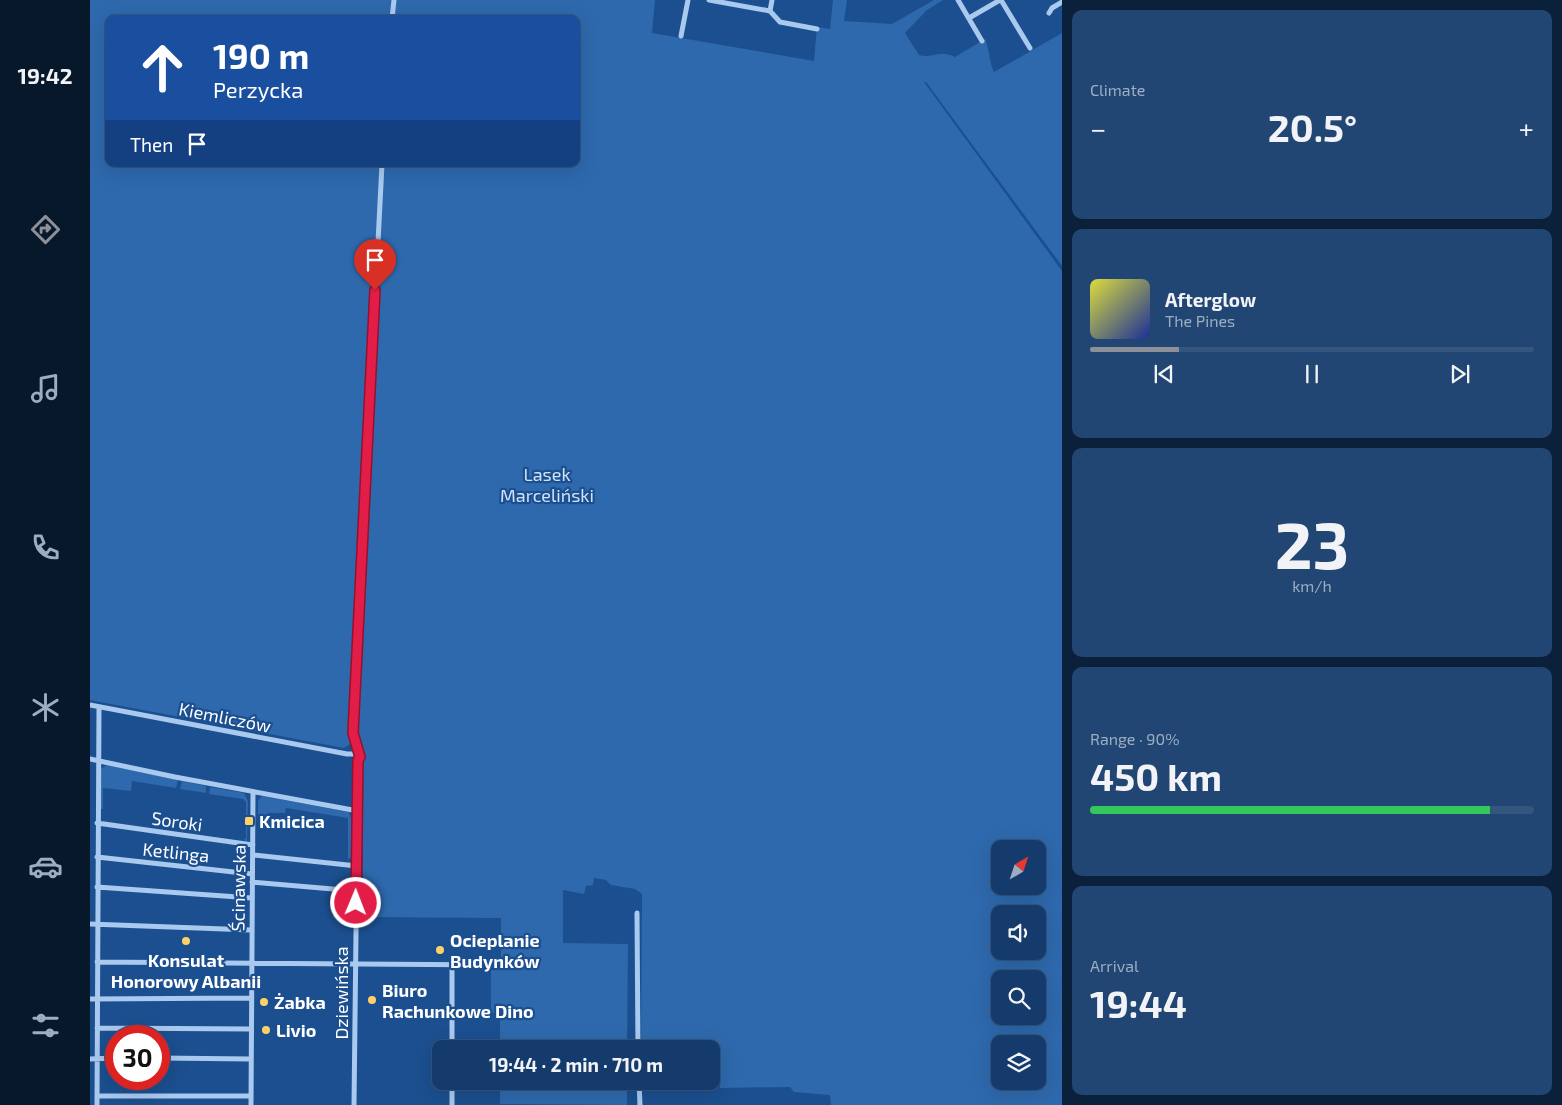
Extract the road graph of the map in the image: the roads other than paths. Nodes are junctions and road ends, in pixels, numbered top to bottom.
1 (394, 0) edge
2 (688, 0) edge
3 (709, 0) edge
4 (772, 0) edge
5 (958, 0) edge
6 (1001, 0) edge
7 (1062, 2) edge
8 (770, 11) junction
9 (1049, 13) dead end
10 (392, 15) edge
11 (969, 18) junction
12 (817, 29) dead end
13 (681, 36) dead end
14 (982, 41) dead end
15 (1030, 48) dead end
16 (382, 167) edge
17 (90, 705) edge
18 (99, 707) junction
19 (354, 742) junction
20 (354, 754) junction
21 (90, 759) edge
22 (98, 760) junction
23 (358, 760) junction
24 (90, 790) edge
25 (97, 790) junction
26 (253, 792) junction
27 (358, 811) junction
28 (97, 823) junction
29 (253, 845) junction
30 (253, 855) junction
31 (95, 861) edge
32 (357, 866) junction
33 (252, 874) junction
34 (252, 882) junction
35 (97, 887) junction
36 (356, 891) junction
37 (252, 898) junction
38 (637, 913) dead end
39 (90, 924) edge
40 (97, 924) junction
41 (251, 930) junction
42 (251, 963) junction
43 (355, 964) junction
44 (452, 964) junction
45 (95, 965) junction
46 (499, 965) dead end
47 (97, 998) junction
48 (251, 998) junction
49 (90, 999) edge
50 (97, 1028) junction
51 (251, 1029) junction
52 (452, 1040) edge
53 (638, 1040) edge
54 (97, 1058) junction
55 (105, 1058) edge
56 (170, 1058) edge
57 (90, 1059) edge
58 (251, 1059) junction
59 (452, 1090) edge
60 (639, 1090) edge
61 (96, 1096) junction
62 (251, 1096) junction
63 (96, 1105) edge
64 (251, 1105) edge
65 (354, 1105) edge
66 (452, 1105) edge
67 (640, 1105) edge

1 - 10 street
2 - 13 street
3 - 8 street
4 - 8 street
5 - 11 street
6 - 11 street
6 - 15 street
7 - 9 street
8 - 12 street
11 - 14 street
16 - 19 street
17 - 18 street, Kiemliczów
18 - 20 street, Kiemliczów
18 - 22 street
19 - 20 street
19 - 23 street, Dziewińska
20 - 23 street
21 - 22 street
22 - 25 street
22 - 26 street
23 - 27 street, Dziewińska
24 - 25 street
25 - 28 street
26 - 27 street
26 - 29 street, Ścinawska
27 - 32 street, Dziewińska
28 - 29 street, Soroki
28 - 31 street
29 - 30 street, Ścinawska
30 - 32 street
30 - 33 street, Ścinawska
31 - 33 street, Ketlinga
31 - 35 street
32 - 36 street, Dziewińska
33 - 34 street, Ścinawska
34 - 36 street
34 - 37 street, Ścinawska
35 - 37 street
35 - 40 street
36 - 43 street, Dziewińska
37 - 41 street, Ścinawska
38 - 53 street
39 - 40 street
40 - 41 street
40 - 45 street
41 - 42 street, Ścinawska
42 - 43 street
42 - 45 street
42 - 48 street, Ścinawska
43 - 44 street
43 - 65 street, Dziewińska
44 - 46 street
44 - 52 street
45 - 47 street
47 - 48 street
47 - 49 street
47 - 50 street
48 - 51 street, Ścinawska
50 - 51 street
50 - 54 street
51 - 58 street, Ścinawska
54 - 55 street
54 - 57 street
54 - 61 street
56 - 58 street
58 - 62 street, Ścinawska
59 - 66 street
60 - 67 street
61 - 62 street
61 - 63 street
62 - 64 street, Ścinawska

